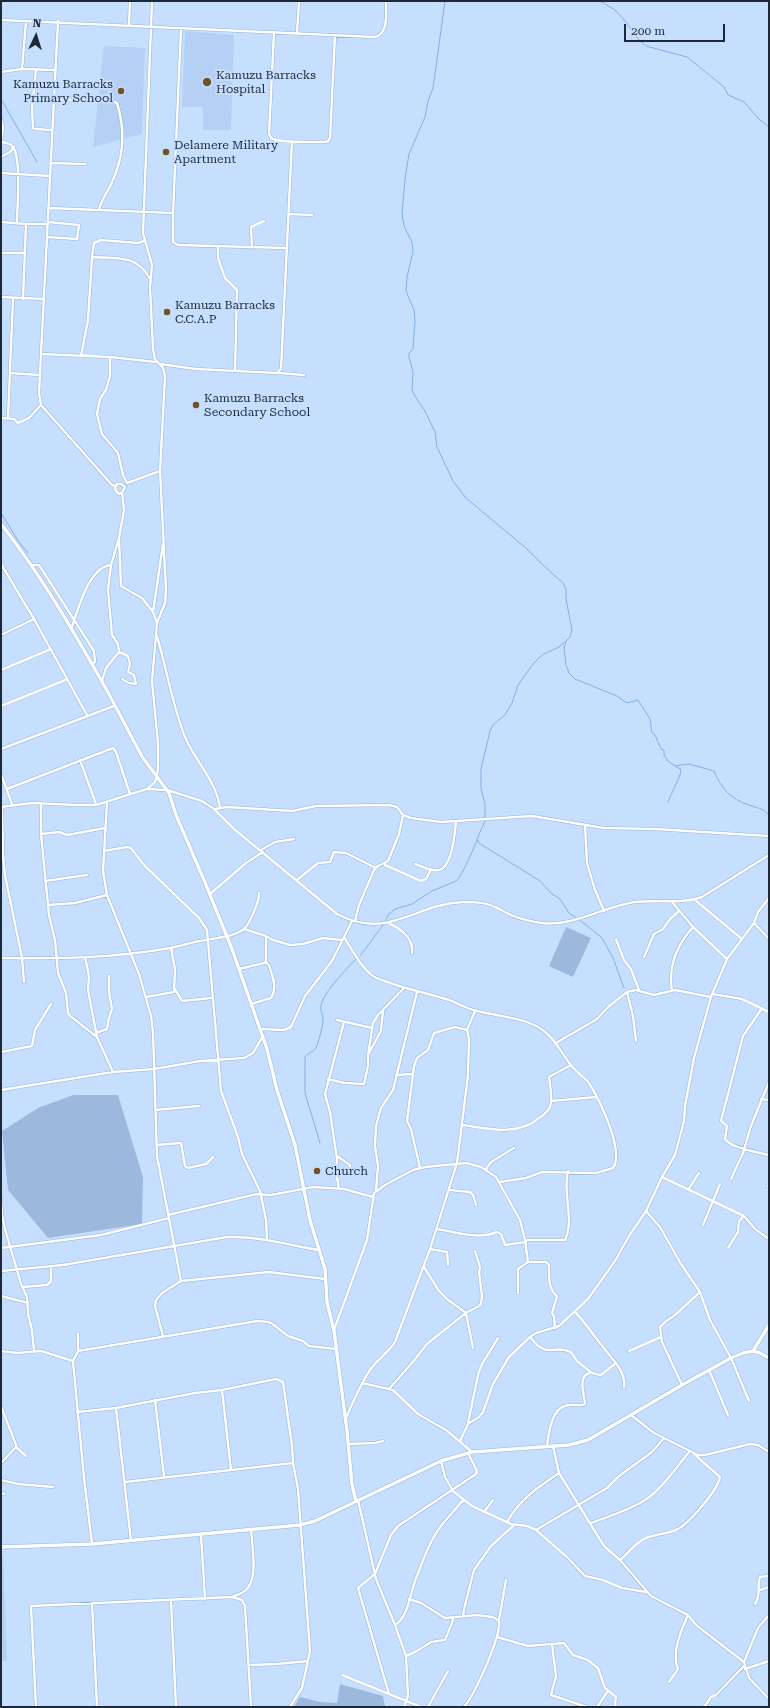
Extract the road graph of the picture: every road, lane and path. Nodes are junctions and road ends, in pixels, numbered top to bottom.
1 (130, 1) edge
2 (152, 1) edge
3 (299, 1) edge
4 (386, 1) edge
5 (1, 20) edge
6 (26, 21) junction
7 (58, 22) junction
8 (129, 25) junction
9 (151, 27) junction
10 (181, 28) junction
11 (274, 32) junction
12 (297, 33) junction
13 (335, 35) junction
14 (22, 69) junction
15 (36, 70) junction
16 (55, 70) junction
17 (1, 72) edge
18 (54, 100) junction
19 (1, 119) edge
20 (52, 130) junction
21 (292, 141) junction
22 (1, 142) edge
23 (14, 147) junction
24 (1, 157) edge
25 (51, 163) junction
26 (85, 164) dead end
27 (1, 173) edge
28 (18, 175) junction
29 (50, 176) junction
30 (48, 208) junction
31 (100, 210) junction
32 (144, 212) junction
33 (173, 213) junction
34 (288, 214) junction
35 (312, 215) dead end
36 (264, 220) dead end
37 (1, 222) edge
38 (17, 223) junction
39 (48, 223) junction
40 (26, 224) junction
41 (47, 237) junction
42 (144, 241) junction
43 (218, 247) junction
44 (252, 248) junction
45 (286, 248) junction
46 (1, 253) edge
47 (25, 254) junction
48 (92, 257) junction
49 (151, 281) junction
50 (1, 297) edge
51 (13, 299) junction
52 (23, 299) junction
53 (44, 299) junction
54 (41, 354) junction
55 (81, 356) junction
56 (110, 357) junction
57 (156, 362) junction
58 (160, 364) junction
59 (235, 370) junction
60 (10, 372) junction
61 (277, 373) junction
62 (39, 375) junction
63 (304, 375) dead end
64 (41, 406) junction
65 (1, 418) edge
66 (8, 418) junction
67 (160, 472) junction
68 (127, 483) junction
69 (122, 484) junction
70 (116, 486) junction
71 (122, 493) junction
72 (1, 524) edge
73 (119, 538) junction
74 (164, 540) junction
75 (1, 564) edge
76 (31, 565) junction
77 (111, 565) junction
78 (153, 612) junction
79 (34, 619) junction
80 (74, 620) junction
81 (156, 623) junction
82 (70, 629) junction
83 (1, 630) edge
84 (156, 633) junction
85 (2, 634) edge
86 (51, 649) junction
87 (119, 652) junction
88 (92, 664) junction
89 (1, 670) edge
90 (68, 679) junction
91 (122, 679) dead end
92 (102, 681) junction
93 (1, 706) edge
94 (114, 706) junction
95 (87, 715) junction
96 (1, 749) edge
97 (80, 760) junction
98 (1, 774) edge
99 (156, 778) junction
100 (6, 788) junction
101 (147, 788) junction
102 (167, 790) junction
103 (130, 794) junction
104 (107, 802) junction
105 (41, 803) junction
106 (12, 804) junction
107 (96, 805) junction
108 (2, 807) edge
109 (220, 808) junction
110 (214, 809) junction
111 (403, 815) junction
112 (456, 822) junction
113 (585, 826) junction
114 (106, 828) junction
115 (41, 834) junction
116 (769, 836) edge
117 (294, 839) dead end
118 (104, 851) junction
119 (262, 851) junction
120 (769, 855) edge
121 (384, 864) junction
122 (415, 864) dead end
123 (376, 868) junction
124 (431, 869) junction
125 (87, 875) dead end
126 (297, 880) junction
127 (45, 881) junction
128 (259, 893) dead end
129 (210, 894) junction
130 (107, 895) junction
131 (769, 898) edge
132 (695, 900) junction
133 (672, 902) junction
134 (48, 905) junction
135 (604, 911) junction
136 (679, 911) junction
137 (353, 921) junction
138 (387, 923) junction
139 (754, 923) junction
140 (693, 927) junction
141 (243, 929) junction
142 (226, 936) junction
143 (266, 936) junction
144 (343, 938) junction
145 (616, 939) dead end
146 (742, 939) junction
147 (208, 940) junction
148 (769, 940) edge
149 (171, 948) junction
150 (130, 953) junction
151 (412, 953) dead end
152 (85, 957) junction
153 (644, 957) dead end
154 (1, 958) edge
155 (22, 958) junction
156 (56, 958) junction
157 (727, 959) junction
158 (265, 962) junction
159 (239, 969) junction
160 (109, 976) dead end
161 (24, 982) dead end
162 (404, 988) junction
163 (175, 989) junction
164 (640, 991) junction
165 (672, 991) junction
166 (417, 992) junction
167 (627, 992) junction
168 (712, 994) junction
169 (146, 997) junction
170 (711, 997) junction
171 (211, 998) junction
172 (51, 1004) dead end
173 (251, 1004) junction
174 (762, 1008) junction
175 (383, 1010) junction
176 (474, 1011) junction
177 (769, 1012) edge
178 (337, 1020) dead end
179 (344, 1022) junction
180 (372, 1028) junction
181 (260, 1029) junction
182 (467, 1030) junction
183 (98, 1032) junction
184 (263, 1036) junction
185 (97, 1037) junction
186 (636, 1041) dead end
187 (556, 1043) junction
188 (1, 1052) edge
189 (368, 1055) junction
190 (218, 1061) junction
191 (571, 1065) junction
192 (154, 1069) junction
193 (113, 1072) junction
194 (412, 1074) junction
195 (396, 1076) junction
196 (328, 1079) junction
197 (769, 1082) edge
198 (1, 1090) edge
199 (596, 1097) junction
200 (761, 1099) junction
201 (769, 1100) edge
202 (551, 1101) junction
203 (199, 1106) dead end
204 (155, 1110) junction
205 (462, 1125) junction
206 (156, 1145) junction
207 (514, 1148) dead end
208 (744, 1148) junction
209 (769, 1155) edge
210 (337, 1156) junction
211 (213, 1157) dead end
212 (457, 1164) junction
213 (420, 1168) junction
214 (486, 1169) junction
215 (350, 1170) dead end
216 (568, 1171) junction
217 (699, 1172) dead end
218 (662, 1177) junction
219 (731, 1179) dead end
220 (500, 1182) junction
221 (720, 1184) dead end
222 (303, 1188) junction
223 (339, 1189) junction
224 (376, 1190) junction
225 (450, 1190) junction
226 (688, 1190) junction
227 (261, 1195) junction
228 (373, 1197) junction
229 (1, 1200) edge
230 (714, 1201) junction
231 (476, 1204) dead end
232 (646, 1211) junction
233 (169, 1216) junction
234 (744, 1216) junction
235 (703, 1225) dead end
236 (436, 1229) junction
237 (267, 1239) junction
238 (769, 1239) edge
239 (525, 1241) junction
240 (174, 1245) junction
241 (11, 1247) junction
242 (1, 1248) edge
243 (430, 1248) junction
244 (728, 1248) dead end
245 (319, 1250) junction
246 (475, 1251) dead end
247 (528, 1262) junction
248 (448, 1265) dead end
249 (423, 1266) junction
250 (52, 1267) junction
251 (18, 1269) junction
252 (1, 1271) edge
253 (325, 1279) junction
254 (181, 1281) junction
255 (23, 1287) junction
256 (700, 1292) junction
257 (518, 1293) dead end
258 (1, 1296) edge
259 (28, 1303) junction
260 (575, 1312) junction
261 (466, 1314) junction
262 (769, 1325) edge
263 (555, 1328) junction
264 (334, 1331) junction
265 (78, 1334) dead end
266 (163, 1336) junction
267 (530, 1337) junction
268 (661, 1337) junction
269 (498, 1338) dead end
270 (473, 1348) dead end
271 (336, 1349) junction
272 (1, 1351) edge
273 (34, 1351) junction
274 (78, 1351) junction
275 (629, 1351) dead end
276 (753, 1352) junction
277 (730, 1358) junction
278 (769, 1358) edge
279 (73, 1361) junction
280 (616, 1363) junction
281 (708, 1370) junction
282 (592, 1374) junction
283 (362, 1383) junction
284 (682, 1384) junction
285 (624, 1388) dead end
286 (389, 1389) junction
287 (222, 1390) junction
288 (155, 1400) junction
289 (749, 1401) dead end
290 (1, 1406) edge
291 (116, 1408) junction
292 (77, 1412) junction
293 (631, 1415) junction
294 (728, 1415) dead end
295 (345, 1420) junction
296 (468, 1424) junction
297 (664, 1438) junction
298 (383, 1441) dead end
299 (460, 1441) junction
300 (348, 1444) junction
301 (548, 1446) junction
302 (553, 1446) junction
303 (16, 1447) junction
304 (470, 1452) junction
305 (689, 1452) junction
306 (769, 1452) edge
307 (694, 1454) junction
308 (26, 1456) dead end
309 (441, 1461) junction
310 (1, 1463) edge
311 (293, 1463) junction
312 (231, 1470) junction
313 (559, 1473) junction
314 (164, 1476) junction
315 (1, 1480) edge
316 (125, 1482) junction
317 (53, 1487) dead end
318 (453, 1491) junction
319 (357, 1500) junction
320 (463, 1500) junction
321 (493, 1500) dead end
322 (577, 1505) junction
323 (484, 1512) junction
324 (507, 1522) junction
325 (591, 1523) junction
326 (300, 1525) junction
327 (514, 1525) junction
328 (251, 1530) junction
329 (536, 1530) junction
330 (201, 1535) junction
331 (131, 1541) junction
332 (92, 1544) junction
333 (1, 1546) edge
334 (620, 1560) junction
335 (375, 1574) junction
336 (769, 1576) edge
337 (506, 1580) dead end
338 (769, 1587) edge
339 (760, 1590) junction
340 (647, 1592) junction
341 (232, 1597) junction
342 (205, 1599) junction
343 (409, 1599) junction
344 (171, 1601) junction
345 (92, 1603) junction
346 (755, 1604) dead end
347 (688, 1615) junction
348 (769, 1615) edge
349 (463, 1616) junction
350 (452, 1618) junction
351 (499, 1621) junction
352 (395, 1624) junction
353 (497, 1637) junction
354 (552, 1645) junction
355 (406, 1656) junction
356 (308, 1661) junction
357 (769, 1661) edge
358 (744, 1662) junction
359 (250, 1665) junction
360 (745, 1667) junction
361 (448, 1671) dead end
362 (342, 1675) dead end
363 (669, 1682) dead end
364 (608, 1691) junction
365 (389, 1694) junction
366 (769, 1699) edge
367 (407, 1700) junction
368 (36, 1707) edge
369 (97, 1707) edge
370 (176, 1707) edge
371 (251, 1707) edge
372 (290, 1707) edge
373 (404, 1707) edge
374 (421, 1707) edge
375 (428, 1707) edge
376 (464, 1707) edge
377 (587, 1707) edge
378 (597, 1707) edge
379 (616, 1707) edge
380 (704, 1707) edge

1 - 8 street
2 - 9 street
3 - 12 street
4 - 13 street
5 - 6 street
6 - 7 street
6 - 14 street
7 - 8 street
7 - 16 street
8 - 9 street
9 - 10 street
9 - 32 street
10 - 11 street
10 - 33 street
11 - 12 street
11 - 21 street
12 - 13 street
13 - 21 street
14 - 15 street
14 - 17 street
15 - 16 street
15 - 20 street
16 - 18 street
18 - 20 street
18 - 31 street
19 - 22 street
20 - 25 street
21 - 34 street
22 - 23 street
23 - 24 street
23 - 28 street
25 - 26 street
25 - 29 street
27 - 28 street
28 - 29 street
28 - 38 street
29 - 30 street
30 - 31 street
30 - 39 street
31 - 32 street
32 - 33 street
32 - 42 street
33 - 43 street
34 - 35 street
34 - 45 street
36 - 44 street
37 - 38 street
38 - 40 street
39 - 40 street
39 - 41 street
39 - 41 street
40 - 47 street
41 - 53 street
42 - 48 street
42 - 49 street
43 - 44 street
43 - 59 street
44 - 45 street
45 - 61 street
46 - 47 street
47 - 52 street
48 - 49 street
48 - 55 street
49 - 57 street
50 - 51 street
51 - 52 street
51 - 60 street
52 - 53 street
53 - 54 street
54 - 55 street
54 - 62 street
55 - 56 street
56 - 57 street
56 - 68 street
57 - 58 street
58 - 59 street
58 - 67 street
59 - 61 street
60 - 62 street
60 - 66 street
61 - 63 street
62 - 64 street
64 - 66 street
64 - 70 street
65 - 66 street
67 - 68 street
67 - 74 street
68 - 69 street
69 - 70 street
69 - 71 street
70 - 71 street
71 - 73 street
72 - 76 street
73 - 77 street
73 - 78 street
74 - 78 street
74 - 81 street
75 - 79 street
76 - 80 street
76 - 82 street
77 - 80 street
77 - 87 street
78 - 81 street
79 - 85 street
79 - 86 street
80 - 82 street
80 - 88 street
81 - 84 street
82 - 88 street
83 - 85 street
84 - 99 street
84 - 109 street
86 - 89 street
86 - 90 street
87 - 91 street
87 - 92 street
88 - 92 street
90 - 93 street
90 - 95 street
92 - 94 street
94 - 95 street
94 - 99 street
95 - 96 street
97 - 100 street
97 - 103 street
97 - 107 street
98 - 100 street
99 - 101 street
99 - 102 street
100 - 106 street
101 - 102 street
101 - 103 street
102 - 110 street
102 - 129 street
103 - 104 street
104 - 107 street
104 - 114 street
105 - 106 street
105 - 107 street
105 - 115 street
106 - 108 street
108 - 155 street
109 - 110 street
109 - 111 street
110 - 119 street
111 - 112 street
111 - 121 street
112 - 113 street
112 - 124 street
113 - 116 street
113 - 135 street
114 - 115 street
114 - 118 street
115 - 127 street
117 - 119 street
118 - 130 street
118 - 147 street
119 - 126 street
119 - 129 street
120 - 132 street
121 - 123 street
121 - 124 street
122 - 124 street
123 - 126 street
123 - 137 street
125 - 127 street
126 - 137 street
127 - 134 street
128 - 141 street
129 - 142 street
130 - 134 street
130 - 150 street
131 - 139 street
132 - 133 street
132 - 146 street
133 - 135 street
133 - 136 street
134 - 156 street
135 - 138 street
136 - 140 street
136 - 153 street
137 - 138 street
137 - 144 street
138 - 151 street
139 - 146 street
139 - 148 street
140 - 157 street
140 - 165 street
141 - 142 street
141 - 143 street
142 - 147 street
142 - 159 street
143 - 144 street
143 - 158 street
144 - 162 street
144 - 181 street
145 - 164 street
146 - 157 street
147 - 149 street
147 - 171 street
149 - 150 street
149 - 163 street
150 - 152 street
150 - 169 street
152 - 156 street
152 - 183 street
154 - 155 street
155 - 156 street
155 - 161 street
156 - 185 street
157 - 168 street
158 - 159 street
158 - 173 street
159 - 173 street
160 - 183 street
162 - 166 street
162 - 175 street
163 - 169 street
163 - 171 street
164 - 165 street
164 - 167 street
165 - 170 street
166 - 176 street
166 - 195 street
167 - 186 street
167 - 187 street
168 - 170 street
168 - 174 street
169 - 192 street
170 - 218 street
171 - 190 street
172 - 188 street
173 - 181 street
174 - 177 street
174 - 208 street
175 - 180 street
175 - 189 street
176 - 182 street
176 - 187 street
178 - 179 street
179 - 180 street
179 - 196 street
180 - 189 street
181 - 184 street
182 - 194 street
182 - 205 street
183 - 185 street
184 - 190 street
184 - 222 street
185 - 193 street
187 - 191 street
189 - 196 street
190 - 192 street
190 - 227 street
191 - 199 street
191 - 202 street
192 - 193 street
192 - 204 street
193 - 198 street
194 - 195 street
194 - 213 street
195 - 224 street
196 - 210 street
197 - 200 street
199 - 202 street
199 - 216 street
200 - 201 street
200 - 208 street
202 - 205 street
203 - 204 street
204 - 206 street
205 - 212 street
206 - 211 street
206 - 233 street
207 - 214 street
208 - 209 street
208 - 219 street
210 - 215 street
210 - 223 street
212 - 213 street
212 - 214 street
212 - 225 street
213 - 224 street
214 - 220 street
216 - 220 street
216 - 239 street
217 - 226 street
218 - 226 street
218 - 232 street
220 - 239 street
221 - 230 street
222 - 223 street
222 - 227 street
222 - 245 street
223 - 228 street
224 - 228 street
225 - 231 street
225 - 236 street
226 - 230 street
227 - 233 street
227 - 237 street
228 - 264 street
229 - 241 street
230 - 234 street
230 - 235 street
232 - 256 street
232 - 260 street
233 - 240 street
233 - 241 street
234 - 238 street
234 - 244 street
236 - 239 street
236 - 243 street
237 - 240 street
237 - 245 street
239 - 247 street
240 - 250 street
240 - 254 street
241 - 242 street
241 - 251 street
243 - 248 street
243 - 249 street
245 - 253 street
246 - 261 street
247 - 257 street
247 - 263 street
249 - 261 street
249 - 283 street
250 - 251 street
250 - 255 street
251 - 252 street
251 - 255 street
253 - 254 street
253 - 264 street
254 - 266 street
255 - 259 street
256 - 268 street
256 - 277 street
258 - 259 street
259 - 273 street
260 - 263 street
260 - 280 street
261 - 270 street
261 - 286 street
262 - 276 street
263 - 267 street
264 - 271 street
265 - 274 street
266 - 271 street
266 - 274 street
267 - 282 street
267 - 296 street
268 - 275 street
268 - 284 street
269 - 296 street
271 - 295 street
272 - 273 street
273 - 279 street
274 - 279 street
276 - 277 street
276 - 278 street
277 - 281 street
277 - 289 street
279 - 292 street
280 - 282 street
280 - 285 street
281 - 284 street
281 - 294 street
282 - 301 street
283 - 286 street
283 - 295 street
284 - 293 street
286 - 299 street
287 - 288 street
287 - 311 street
287 - 312 street
288 - 291 street
288 - 314 street
290 - 303 street
291 - 292 street
291 - 316 street
292 - 332 street
293 - 297 street
293 - 302 street
295 - 300 street
296 - 299 street
297 - 305 street
297 - 322 street
298 - 300 street
299 - 304 street
300 - 319 street
301 - 302 street
301 - 304 street
302 - 313 street
303 - 308 street
303 - 310 street
304 - 309 street
304 - 318 street
305 - 307 street
305 - 325 street
306 - 307 street
307 - 334 street
309 - 318 street
309 - 319 street
311 - 312 street
311 - 326 street
312 - 314 street
313 - 322 street
313 - 324 street
314 - 316 street
315 - 317 street
316 - 331 street
318 - 320 street
318 - 335 street
319 - 326 street
319 - 335 street
320 - 323 street
320 - 343 street
321 - 323 street
322 - 325 street
322 - 329 street
323 - 324 street
324 - 327 street
325 - 334 street
326 - 328 street
326 - 356 street
327 - 329 street
327 - 349 street
328 - 330 street
328 - 341 street
329 - 340 street
330 - 331 street
330 - 342 street
331 - 332 street
332 - 333 street
334 - 340 street
335 - 352 street
335 - 365 street
336 - 339 street
337 - 351 street
338 - 339 street
339 - 346 street
340 - 347 street
341 - 342 street
341 - 359 street
342 - 344 street
343 - 350 street
343 - 352 street
344 - 345 street
344 - 370 street
345 - 368 street
345 - 369 street
347 - 358 street
347 - 363 street
348 - 358 street
349 - 350 street
349 - 351 street
350 - 355 street
351 - 353 street
352 - 355 street
353 - 354 street
353 - 376 street
354 - 364 street
354 - 377 street
355 - 367 street
356 - 359 street
356 - 372 street
357 - 360 street
358 - 360 street
359 - 371 street
360 - 366 street
360 - 380 street
361 - 375 street
362 - 365 street
364 - 378 street
364 - 379 street
365 - 367 street
367 - 373 street
367 - 374 street

